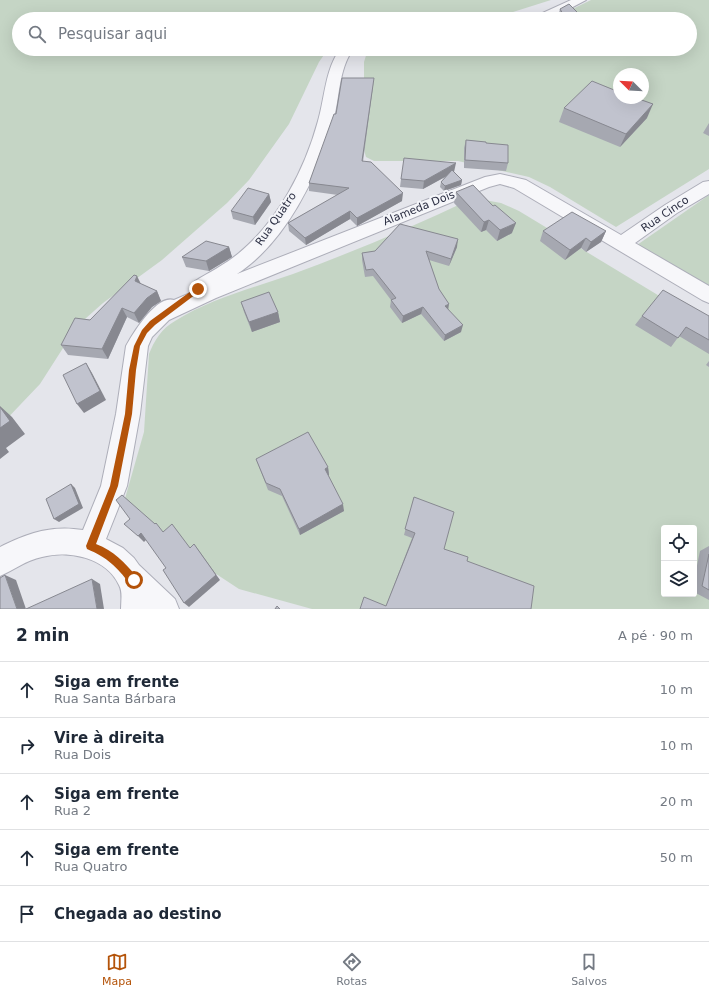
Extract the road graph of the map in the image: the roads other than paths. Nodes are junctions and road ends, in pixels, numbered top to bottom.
1 (580, 0) edge
2 (555, 12) edge
3 (342, 56) edge
4 (709, 186) edge
5 (621, 244) junction
6 (709, 295) edge
7 (161, 315) junction
8 (90, 546) junction
9 (0, 562) edge
10 (131, 576) junction
11 (135, 609) edge
12 (165, 609) edge

1 - 2 street
3 - 7 street, Rua Quatro
4 - 5 street, Rua Cinco
5 - 6 street, Alameda Dois
5 - 7 street, Alameda Dois
7 - 8 street, Rua Quatro
8 - 9 street
8 - 10 street
10 - 11 street
10 - 12 street

